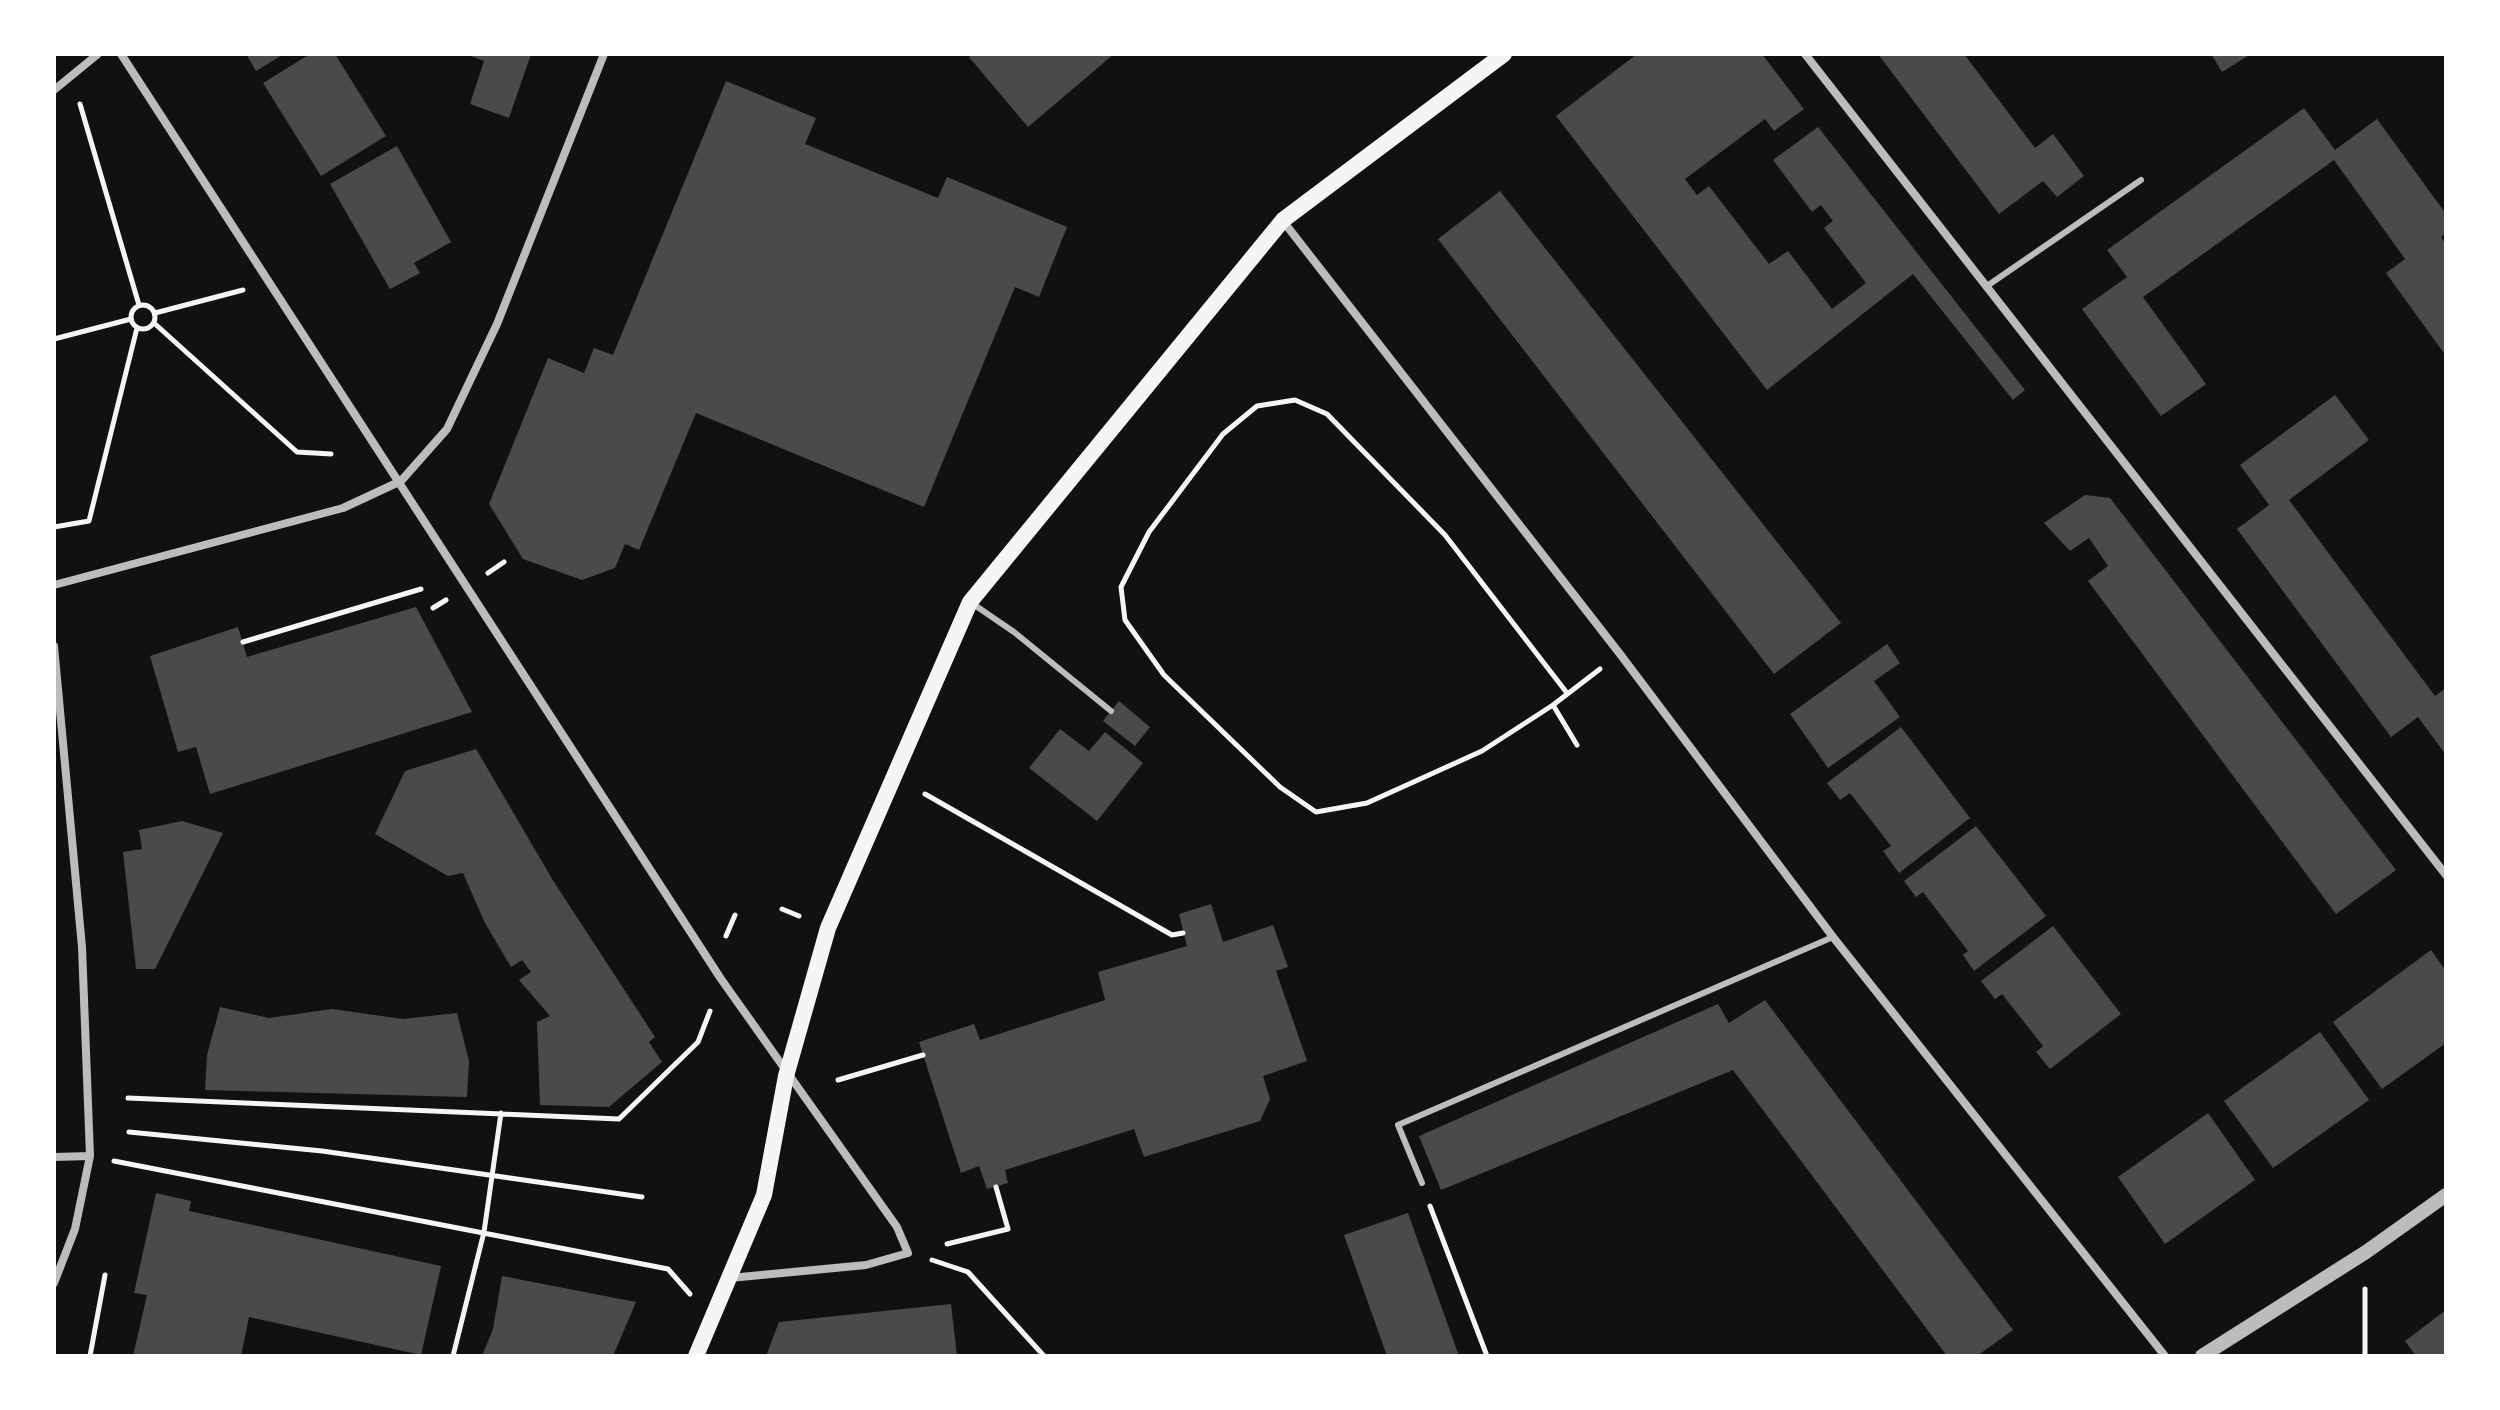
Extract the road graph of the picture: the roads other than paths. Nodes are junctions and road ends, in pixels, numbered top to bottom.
1 (98, 54) edge
2 (121, 54) edge
3 (604, 54) edge
4 (1504, 54) edge
5 (1805, 54) edge
6 (54, 90) edge
7 (2141, 180) dead end
8 (1283, 220) junction
9 (1987, 286) junction
10 (401, 481) junction
11 (54, 585) edge
12 (970, 602) junction
13 (54, 646) edge
14 (1111, 711) dead end
15 (2446, 875) edge
16 (1833, 937) junction
17 (786, 1076) junction
18 (90, 1156) junction
19 (54, 1157) edge
20 (1422, 1183) dead end
21 (2446, 1195) edge
22 (730, 1278) junction
23 (54, 1283) edge
24 (696, 1356) edge
25 (2165, 1356) edge
26 (2202, 1356) edge

1 - 6 street
2 - 10 street
3 - 10 street
4 - 8 main road
5 - 9 street
7 - 9 lane
8 - 12 main road
8 - 16 street
9 - 15 street
10 - 11 street
10 - 17 street
12 - 14 lane
12 - 17 main road
13 - 18 street
16 - 20 lane
16 - 25 street
17 - 22 main road
17 - 22 street
18 - 19 street
18 - 23 street
21 - 26 street
22 - 24 main road

